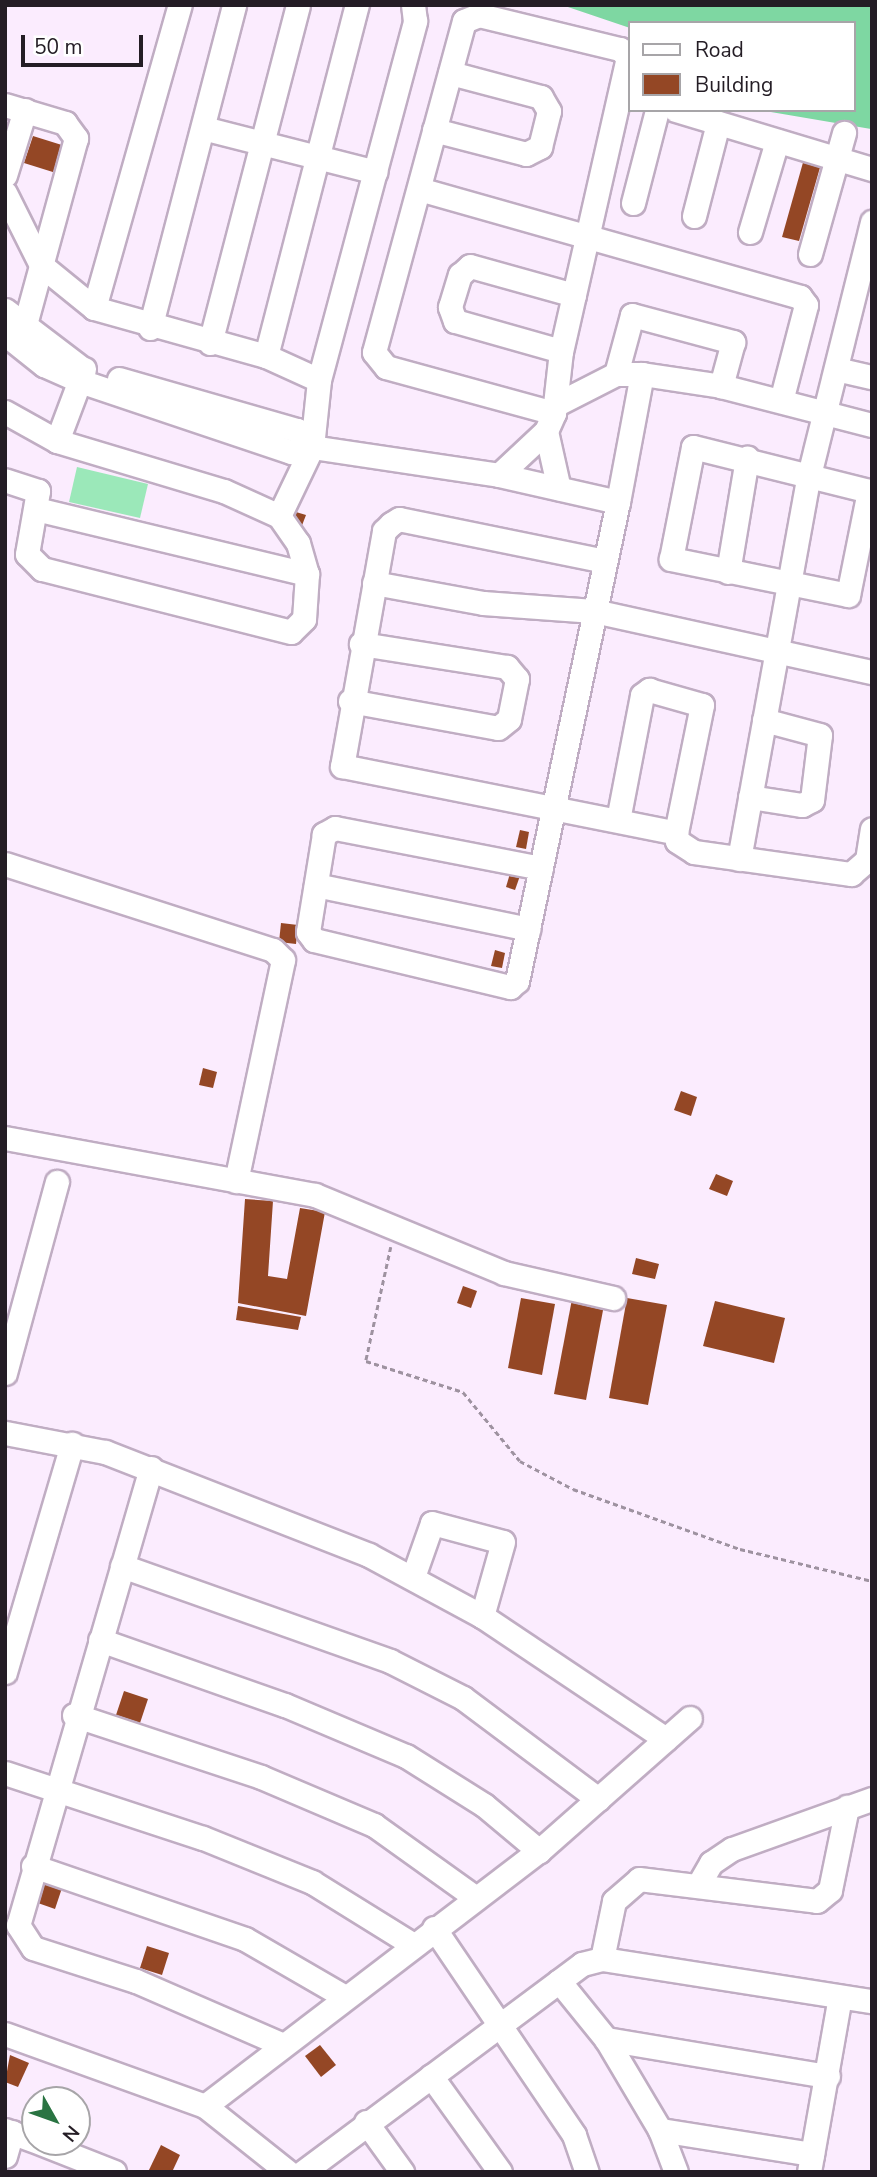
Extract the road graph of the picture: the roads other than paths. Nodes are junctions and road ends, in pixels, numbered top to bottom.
1 (180, 5) edge
2 (234, 5) edge
3 (298, 5) edge
4 (357, 5) edge
5 (413, 5) edge
6 (450, 73) junction
7 (15, 108) edge
8 (656, 112) edge
9 (682, 112) edge
10 (718, 123) junction
11 (202, 128) junction
12 (434, 130) junction
13 (844, 133) dead end
14 (777, 141) junction
15 (262, 143) junction
16 (317, 157) junction
17 (837, 159) junction
18 (872, 169) edge
19 (375, 172) junction
20 (5, 175) edge
21 (419, 189) junction
22 (5, 193) edge
23 (633, 202) dead end
24 (694, 216) dead end
25 (872, 222) edge
26 (750, 232) dead end
27 (587, 235) junction
28 (868, 253) edge
29 (810, 254) dead end
30 (41, 265) junction
31 (574, 295) junction
32 (94, 308) junction
33 (5, 310) edge
34 (861, 314) edge
35 (150, 328) junction
36 (16, 337) edge
37 (210, 343) junction
38 (561, 351) junction
39 (266, 356) junction
40 (836, 369) junction
41 (617, 374) junction
42 (642, 374) junction
43 (82, 375) junction
44 (872, 377) edge
45 (319, 380) junction
46 (721, 386) junction
47 (781, 401) junction
48 (5, 412) edge
49 (825, 412) junction
50 (552, 416) junction
51 (872, 425) edge
52 (57, 441) junction
53 (312, 447) junction
54 (747, 458) junction
55 (499, 475) junction
56 (809, 475) junction
57 (5, 480) edge
58 (559, 489) junction
59 (618, 502) junction
60 (36, 509) junction
61 (279, 516) junction
62 (605, 561) junction
63 (728, 572) junction
64 (307, 574) junction
65 (374, 583) junction
66 (789, 585) junction
67 (594, 611) junction
68 (361, 644) junction
69 (776, 651) junction
70 (872, 672) edge
71 (350, 701) junction
72 (764, 720) junction
73 (750, 797) junction
74 (554, 807) junction
75 (618, 820) junction
76 (872, 829) edge
77 (676, 832) junction
78 (739, 859) junction
79 (5, 864) edge
80 (541, 868) junction
81 (316, 885) junction
82 (528, 929) junction
83 (5, 1138) edge
84 (236, 1181) junction
85 (57, 1182) dead end
86 (613, 1298) dead end
87 (5, 1373) edge
88 (5, 1433) edge
89 (72, 1444) junction
90 (151, 1468) junction
91 (122, 1566) junction
92 (413, 1577) junction
93 (482, 1616) junction
94 (100, 1640) junction
95 (5, 1672) edge
96 (74, 1715) junction
97 (690, 1718) dead end
98 (666, 1739) junction
99 (5, 1773) edge
100 (53, 1791) junction
101 (598, 1799) junction
102 (872, 1799) edge
103 (847, 1807) junction
104 (539, 1851) junction
105 (33, 1866) junction
106 (700, 1882) junction
107 (476, 1898) junction
108 (434, 1928) junction
109 (412, 1944) junction
110 (602, 1959) junction
111 (559, 1981) junction
112 (345, 1997) junction
113 (840, 1997) junction
114 (871, 2001) edge
115 (501, 2024) junction
116 (5, 2034) edge
117 (606, 2039) junction
118 (283, 2045) junction
119 (430, 2076) junction
120 (828, 2076) junction
121 (205, 2106) junction
122 (366, 2122) junction
123 (660, 2130) junction
124 (9, 2131) edge
125 (5, 2156) edge
126 (68, 2156) edge
127 (811, 2163) edge
128 (90, 2167) edge
129 (114, 2172) edge
130 (288, 2172) edge
131 (303, 2172) edge
132 (402, 2172) edge
133 (500, 2172) edge
134 (587, 2172) edge
135 (676, 2172) edge

1 - 32 street
2 - 11 street
3 - 15 street
4 - 16 street
5 - 19 street
6 - 12 street
6 - 12 street
6 - 27 street
7 - 20 street
7 - 30 street
8 - 23 street
9 - 10 street
10 - 14 street
10 - 24 street
11 - 15 street
11 - 35 street
12 - 21 street
13 - 17 street
14 - 17 street
14 - 26 street
15 - 16 street
15 - 37 street
16 - 19 street
16 - 39 street
17 - 18 street
17 - 29 street
19 - 45 street
21 - 27 street
21 - 50 street
22 - 30 street
25 - 28 street
27 - 31 street
27 - 47 street
28 - 34 street
30 - 32 street
30 - 36 street
31 - 38 street
31 - 38 street
32 - 35 street
33 - 36 street
34 - 40 street
35 - 37 street
36 - 43 street
37 - 39 street
38 - 50 street
39 - 45 street
40 - 44 street
40 - 49 street
41 - 42 street
41 - 46 street
41 - 50 street
42 - 46 street
42 - 59 street
43 - 52 street
43 - 53 street
45 - 53 street
46 - 47 street
47 - 49 street
48 - 52 street
49 - 51 street
49 - 56 street
50 - 55 street
50 - 58 street
52 - 61 street
53 - 55 street
53 - 61 street
54 - 56 street
54 - 63 street
54 - 63 street
55 - 58 street
56 - 66 street
56 - 66 street
57 - 60 street
58 - 59 street
59 - 62 street
60 - 64 street
60 - 64 street
61 - 64 street
62 - 65 street
62 - 67 street
63 - 66 street
65 - 67 street
65 - 68 street
66 - 69 street
67 - 69 street
67 - 74 street
68 - 71 street
68 - 71 street
69 - 70 street
69 - 72 street
71 - 74 street
72 - 73 street
72 - 73 street
73 - 78 street
74 - 75 street
74 - 80 street
75 - 77 street
75 - 77 street
76 - 78 street
77 - 78 street
79 - 84 street
80 - 81 street
80 - 82 street
81 - 82 street
81 - 82 street
83 - 84 street
84 - 86 street
85 - 87 street
88 - 89 street
89 - 90 street
89 - 95 street
90 - 91 street
90 - 92 street
91 - 94 street
91 - 101 street
92 - 93 street
92 - 93 street
93 - 98 street
94 - 96 street
94 - 104 street
96 - 100 street
96 - 107 street
97 - 98 street
98 - 101 street
99 - 100 street
100 - 105 street
100 - 109 street
101 - 104 street
102 - 103 street
103 - 106 street
103 - 106 street
104 - 107 street
105 - 112 street
105 - 118 street
106 - 110 street
107 - 108 street
108 - 109 street
108 - 115 street
109 - 112 street
110 - 111 street
110 - 113 street
111 - 115 street
111 - 117 street
112 - 118 street
113 - 114 street
113 - 120 street
115 - 119 street
115 - 134 street
116 - 121 street
117 - 120 street
117 - 123 street
118 - 121 street
119 - 122 street
119 - 133 street
120 - 127 street
121 - 130 street
122 - 131 street
122 - 132 street
123 - 127 street
123 - 135 street
124 - 125 street
126 - 128 street
128 - 129 street

